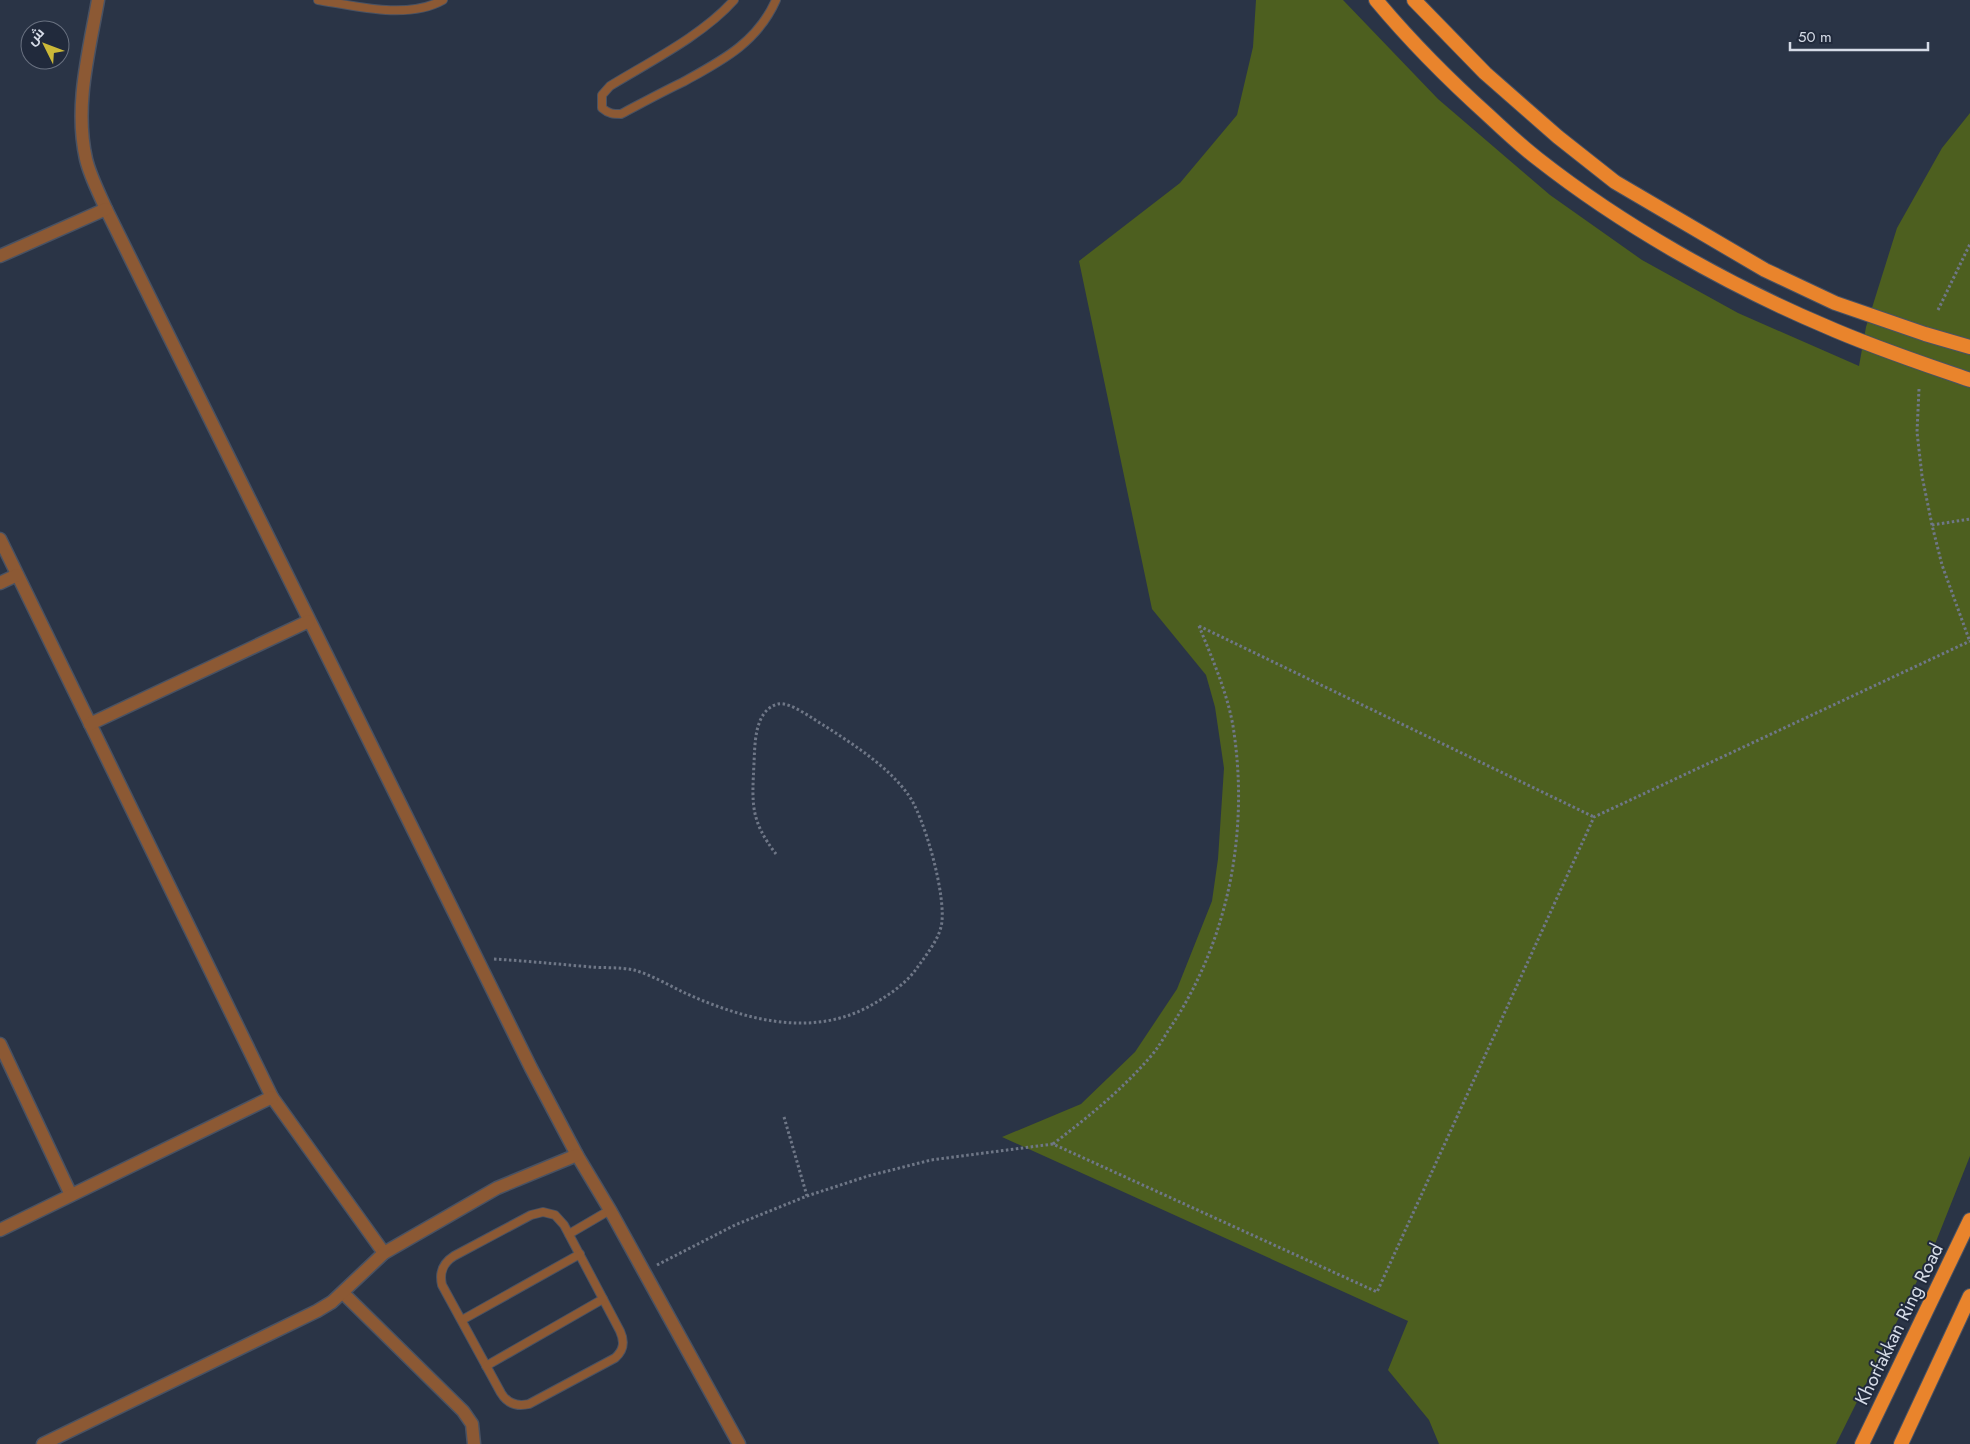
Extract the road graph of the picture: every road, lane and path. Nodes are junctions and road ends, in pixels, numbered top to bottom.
1 (98, 0) edge
2 (318, 0) edge
3 (443, 0) edge
4 (734, 0) edge
5 (776, 0) edge
6 (1376, 0) edge
7 (1414, 0) edge
8 (106, 208) junction
9 (1970, 244) edge
10 (0, 256) edge
11 (1938, 310) dead end
12 (1925, 334) junction
13 (1970, 342) edge
14 (1970, 347) edge
15 (1970, 380) edge
16 (1919, 389) dead end
17 (1970, 519) edge
18 (1932, 525) junction
19 (0, 539) edge
20 (18, 575) junction
21 (0, 583) edge
22 (309, 621) junction
23 (1970, 641) edge
24 (90, 724) junction
25 (1594, 817) junction
26 (776, 854) dead end
27 (476, 957) junction
28 (0, 1044) edge
29 (272, 1097) junction
30 (784, 1116) dead end
31 (1053, 1144) junction
32 (577, 1155) junction
33 (71, 1195) junction
34 (807, 1196) junction
35 (610, 1210) junction
36 (1970, 1220) edge
37 (0, 1230) edge
38 (569, 1234) junction
39 (384, 1253) junction
40 (580, 1254) junction
41 (644, 1271) junction
42 (343, 1293) junction
43 (1970, 1296) edge
44 (603, 1299) junction
45 (462, 1320) junction
46 (486, 1366) junction
47 (1903, 1442) edge
48 (43, 1444) edge
49 (474, 1444) edge
50 (739, 1444) edge
51 (1862, 1444) edge

1 - 8 street
2 - 3 lane
4 - 5 lane
6 - 15 highway
7 - 12 highway
8 - 10 street
8 - 22 street
9 - 11 path
12 - 13 highway
12 - 14 highway
16 - 18 path
17 - 18 path
18 - 23 path
19 - 20 street
20 - 21 street
20 - 24 street
22 - 24 street
22 - 27 street
23 - 25 path
24 - 29 street
25 - 31 path
25 - 31 path
26 - 27 path
27 - 32 street
28 - 33 street
29 - 33 street
29 - 39 street
30 - 34 path
31 - 34 path
32 - 35 street
32 - 39 street
33 - 37 street
34 - 41 path
35 - 38 lane
35 - 41 street
36 - 51 highway, Khorfakkan Ring Road
38 - 40 lane
38 - 45 lane
39 - 42 street
40 - 44 lane
40 - 45 lane
41 - 50 street
42 - 48 street
42 - 49 street
43 - 47 highway
44 - 46 lane
44 - 46 lane
45 - 46 lane

